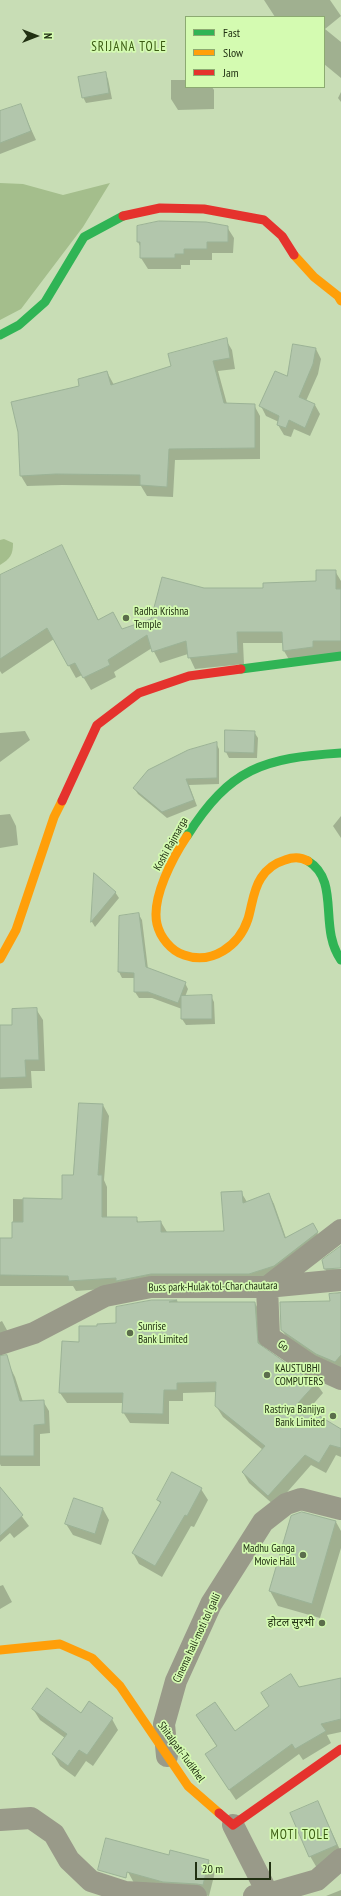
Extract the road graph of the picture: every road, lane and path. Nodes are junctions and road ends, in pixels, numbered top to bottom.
1 (341, 301) edge
2 (0, 335) edge
3 (341, 656) edge
4 (341, 753) edge
5 (0, 959) edge
6 (341, 960) edge
7 (341, 1230) edge
8 (341, 1280) edge
9 (267, 1287) junction
10 (0, 1344) edge
11 (341, 1379) edge
12 (341, 1509) edge
13 (0, 1650) edge
14 (341, 1749) edge
15 (167, 1756) junction
16 (0, 1820) edge
17 (233, 1825) junction
18 (341, 1859) edge
19 (161, 1895) edge
20 (261, 1895) edge
21 (196, 1896) edge

1 - 2 street
3 - 5 street
4 - 6 street, Koshi Rajmarga
7 - 9 street
8 - 9 street, Buss park-Hulak tol-Char chautara
9 - 10 street, Buss park-Hulak tol-Char chautara
9 - 11 street, Go
12 - 15 street, Cinema hall-moti tol galli
13 - 15 street, Shitalpati-Tudikhel
14 - 17 street
15 - 17 street, Shitalpati-Tudikhel
16 - 19 street
17 - 20 street
18 - 20 street
19 - 21 street

